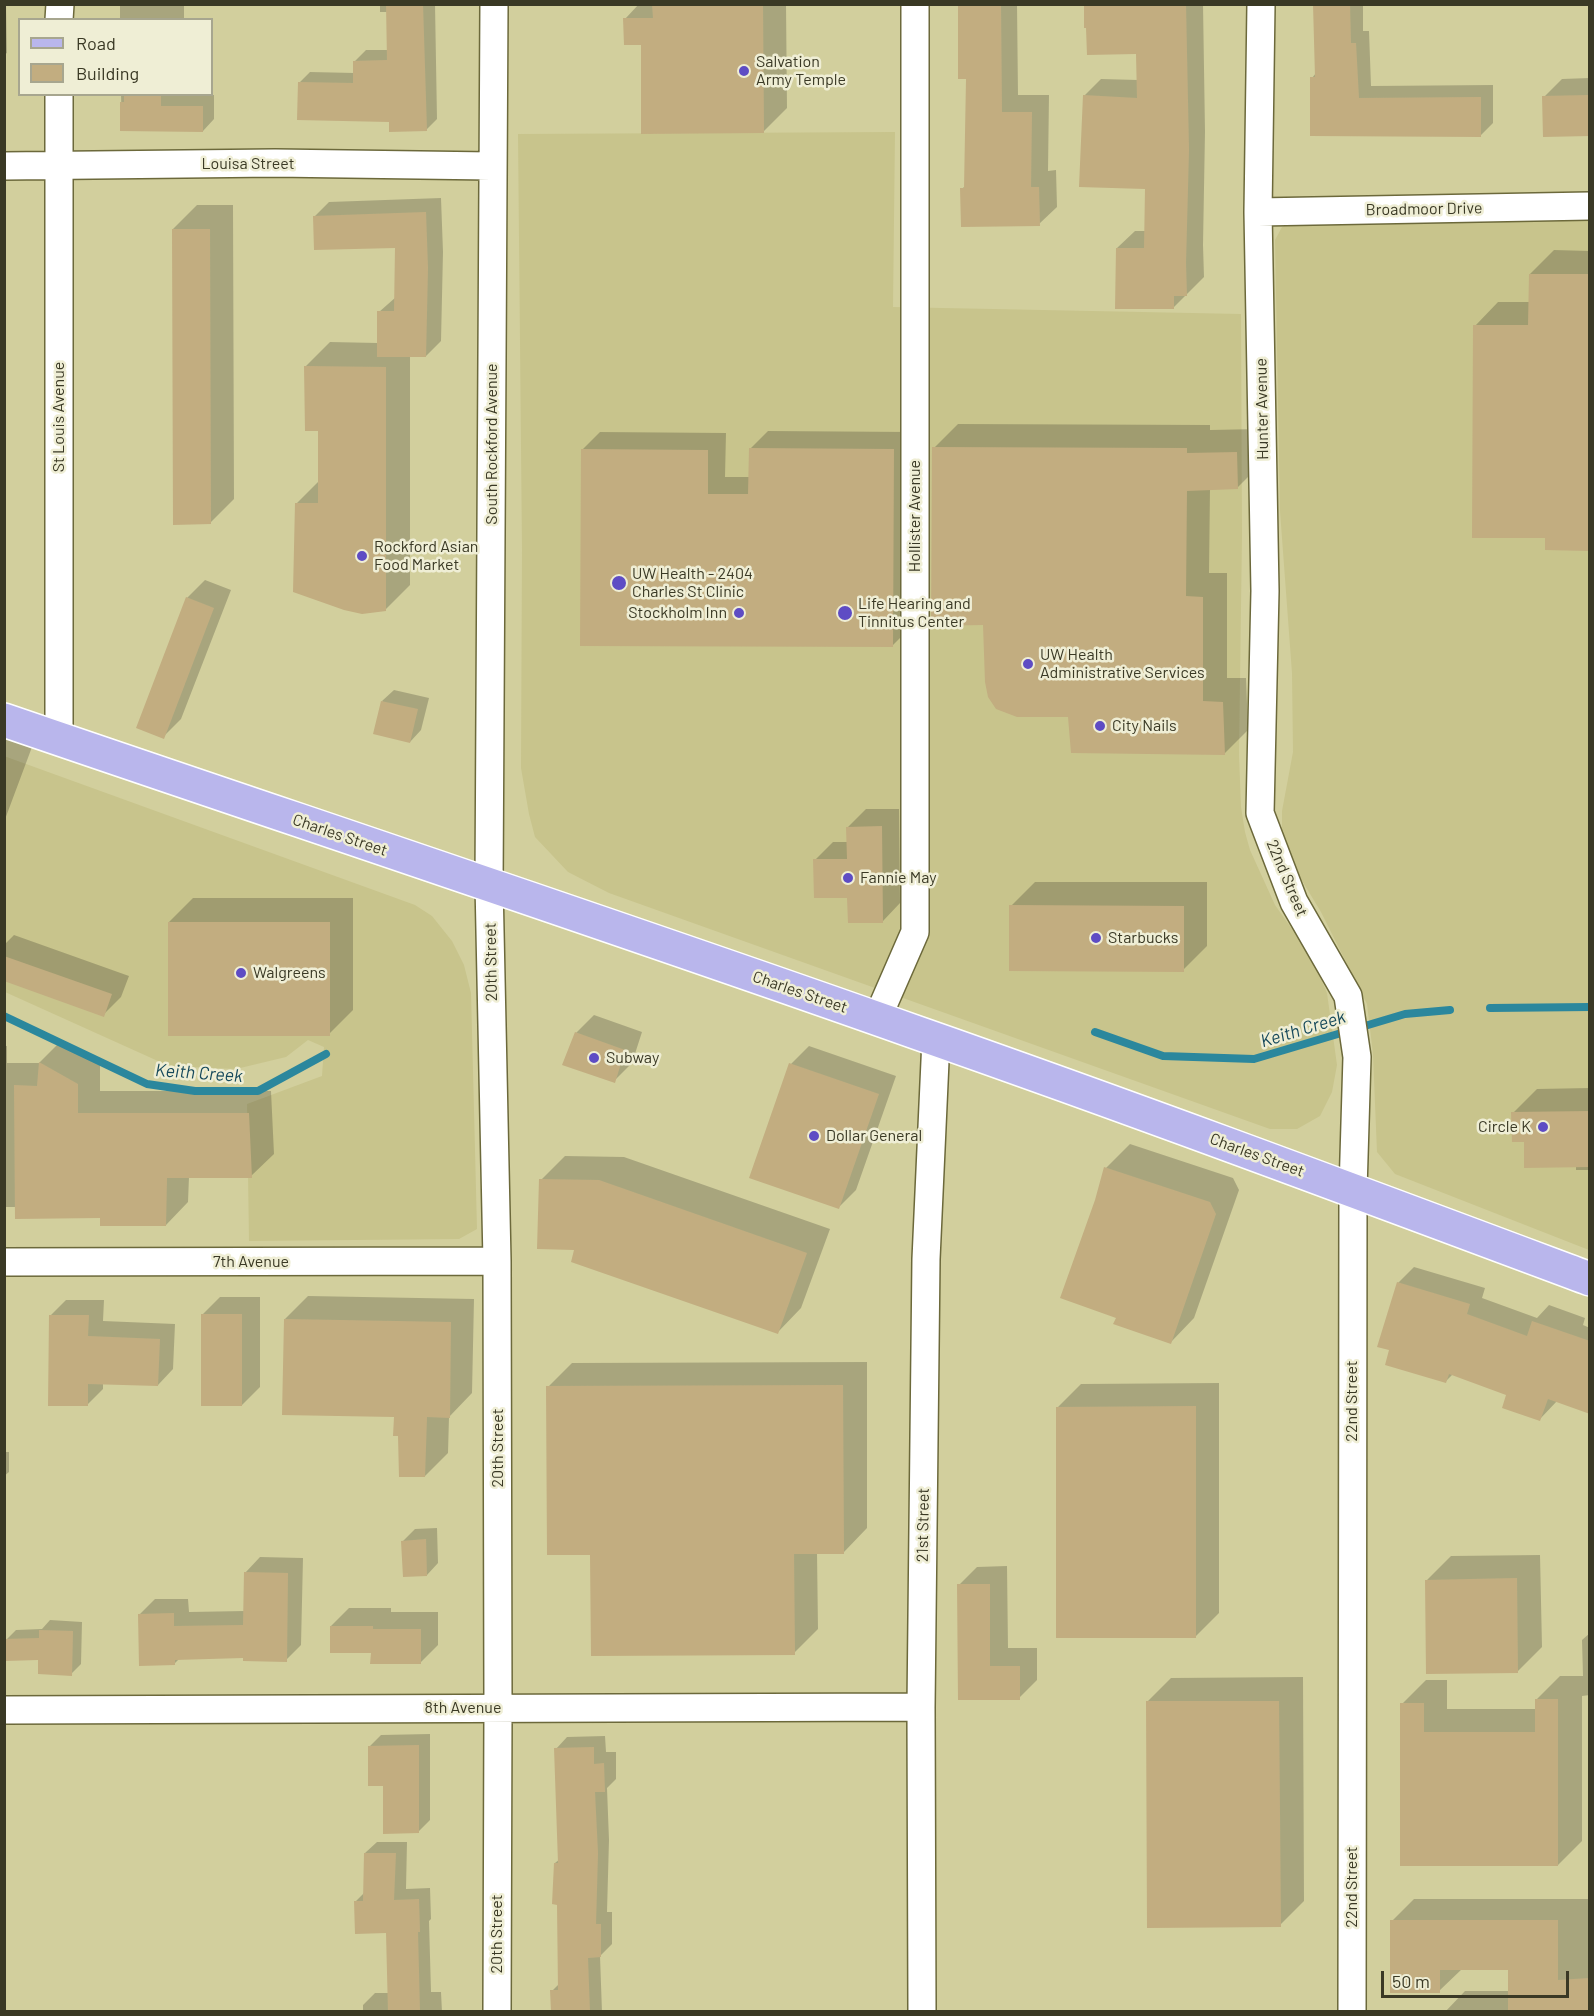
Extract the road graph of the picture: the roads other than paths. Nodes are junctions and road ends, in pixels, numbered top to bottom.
1 (494, 4) edge
2 (915, 4) edge
3 (1261, 4) edge
4 (59, 96) edge
5 (4, 166) edge
6 (58, 166) junction
7 (491, 166) junction
8 (1590, 206) edge
9 (1258, 212) junction
10 (4, 720) edge
11 (59, 739) junction
12 (1260, 813) joint
13 (489, 884) junction
14 (877, 1019) junction
15 (936, 1040) junction
16 (1353, 1190) junction
17 (497, 1261) junction
18 (4, 1262) edge
19 (1590, 1279) edge
20 (921, 1707) junction
21 (498, 1708) junction
22 (4, 1710) edge
23 (497, 2012) edge
24 (922, 2012) edge
25 (1352, 2012) edge

1 - 7 street, South Rockford Avenue
2 - 14 street, Hollister Avenue
3 - 9 street, Hunter Avenue
4 - 6 street, St Louis Avenue
5 - 6 street, Louisa Street
6 - 7 street, Louisa Street
6 - 11 street, St Louis Avenue
7 - 13 street, South Rockford Avenue
8 - 9 street, Broadmoor Drive
9 - 12 street, Hunter Avenue
10 - 11 main road, Charles Street
11 - 13 main road, Charles Street
12 - 16 street, 22nd Street
13 - 14 main road, Charles Street
13 - 17 street, 20th Street
14 - 15 main road, Charles Street
15 - 16 main road, Charles Street
15 - 20 street, 21st Street
16 - 19 main road, Charles Street
16 - 25 street, 22nd Street
17 - 18 street, 7th Avenue
17 - 21 street, 20th Street
20 - 21 street, 8th Avenue
20 - 24 street, 21st Street
21 - 22 street, 8th Avenue
21 - 23 street, 20th Street

